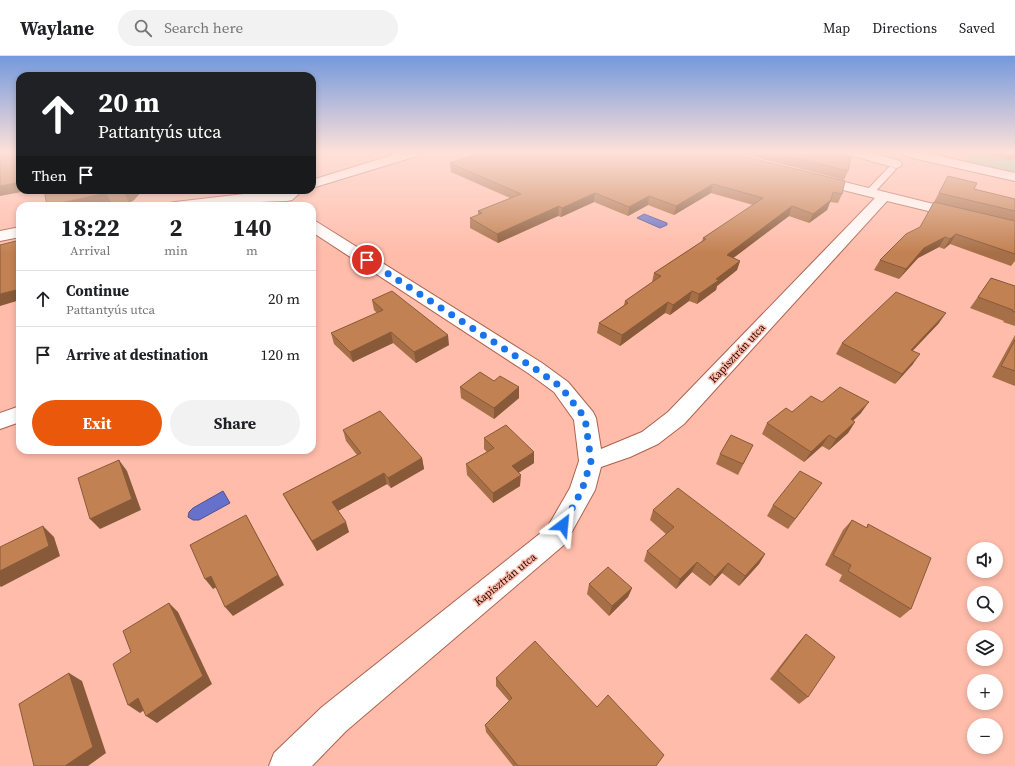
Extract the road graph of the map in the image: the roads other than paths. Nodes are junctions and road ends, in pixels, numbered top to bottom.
1 (845, 186) edge
2 (882, 186) edge
3 (877, 194) junction
4 (290, 198) edge
5 (210, 202) edge
6 (316, 228) edge
7 (1015, 228) edge
8 (16, 233) edge
9 (0, 236) edge
10 (16, 415) edge
11 (0, 421) edge
12 (591, 461) junction
13 (287, 766) edge

1 - 3 street
2 - 3 lane
3 - 7 street
3 - 12 street, Kapisztrán utca
4 - 5 street
6 - 12 street
8 - 9 street
10 - 11 street
12 - 13 street, Kapisztrán utca

